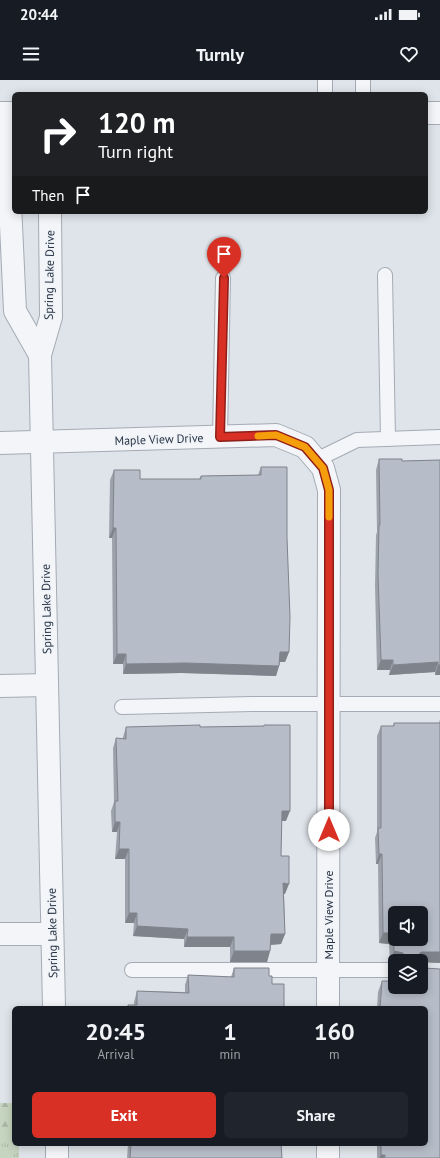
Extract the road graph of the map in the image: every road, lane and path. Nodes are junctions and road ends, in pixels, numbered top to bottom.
1 (326, 80) edge
2 (363, 80) edge
3 (325, 92) edge
4 (363, 92) edge
5 (7, 113) edge
6 (428, 113) edge
7 (440, 113) edge
8 (50, 214) edge
9 (385, 276) dead end
10 (224, 278) dead end
11 (40, 355) junction
12 (220, 437) junction
13 (440, 437) edge
14 (388, 439) junction
15 (42, 442) junction
16 (0, 443) edge
17 (316, 460) junction
18 (0, 686) edge
19 (47, 686) junction
20 (440, 704) edge
21 (329, 705) junction
22 (122, 707) dead end
23 (0, 934) edge
24 (52, 934) junction
25 (132, 970) dead end
26 (328, 970) junction
27 (388, 970) edge
28 (54, 1006) edge
29 (328, 1006) edge
30 (57, 1146) edge
31 (328, 1146) edge
32 (57, 1158) edge
33 (328, 1158) edge

1 - 3 lane
2 - 4 lane
5 - 11 street
6 - 7 street
8 - 11 street, Spring Lake Drive
9 - 14 lane
10 - 12 lane
11 - 15 street, Spring Lake Drive
12 - 15 street, Maple View Drive
12 - 17 street, Maple View Drive
13 - 14 lane
14 - 17 lane
15 - 16 street, Maple View Drive
15 - 19 street, Spring Lake Drive
17 - 21 street, Maple View Drive
18 - 19 street
19 - 24 street, Spring Lake Drive
20 - 21 lane
21 - 22 lane
21 - 26 street, Maple View Drive
23 - 24 street
24 - 28 street, Spring Lake Drive
25 - 26 lane
26 - 27 lane
26 - 29 street, Maple View Drive
30 - 32 street
31 - 33 street

